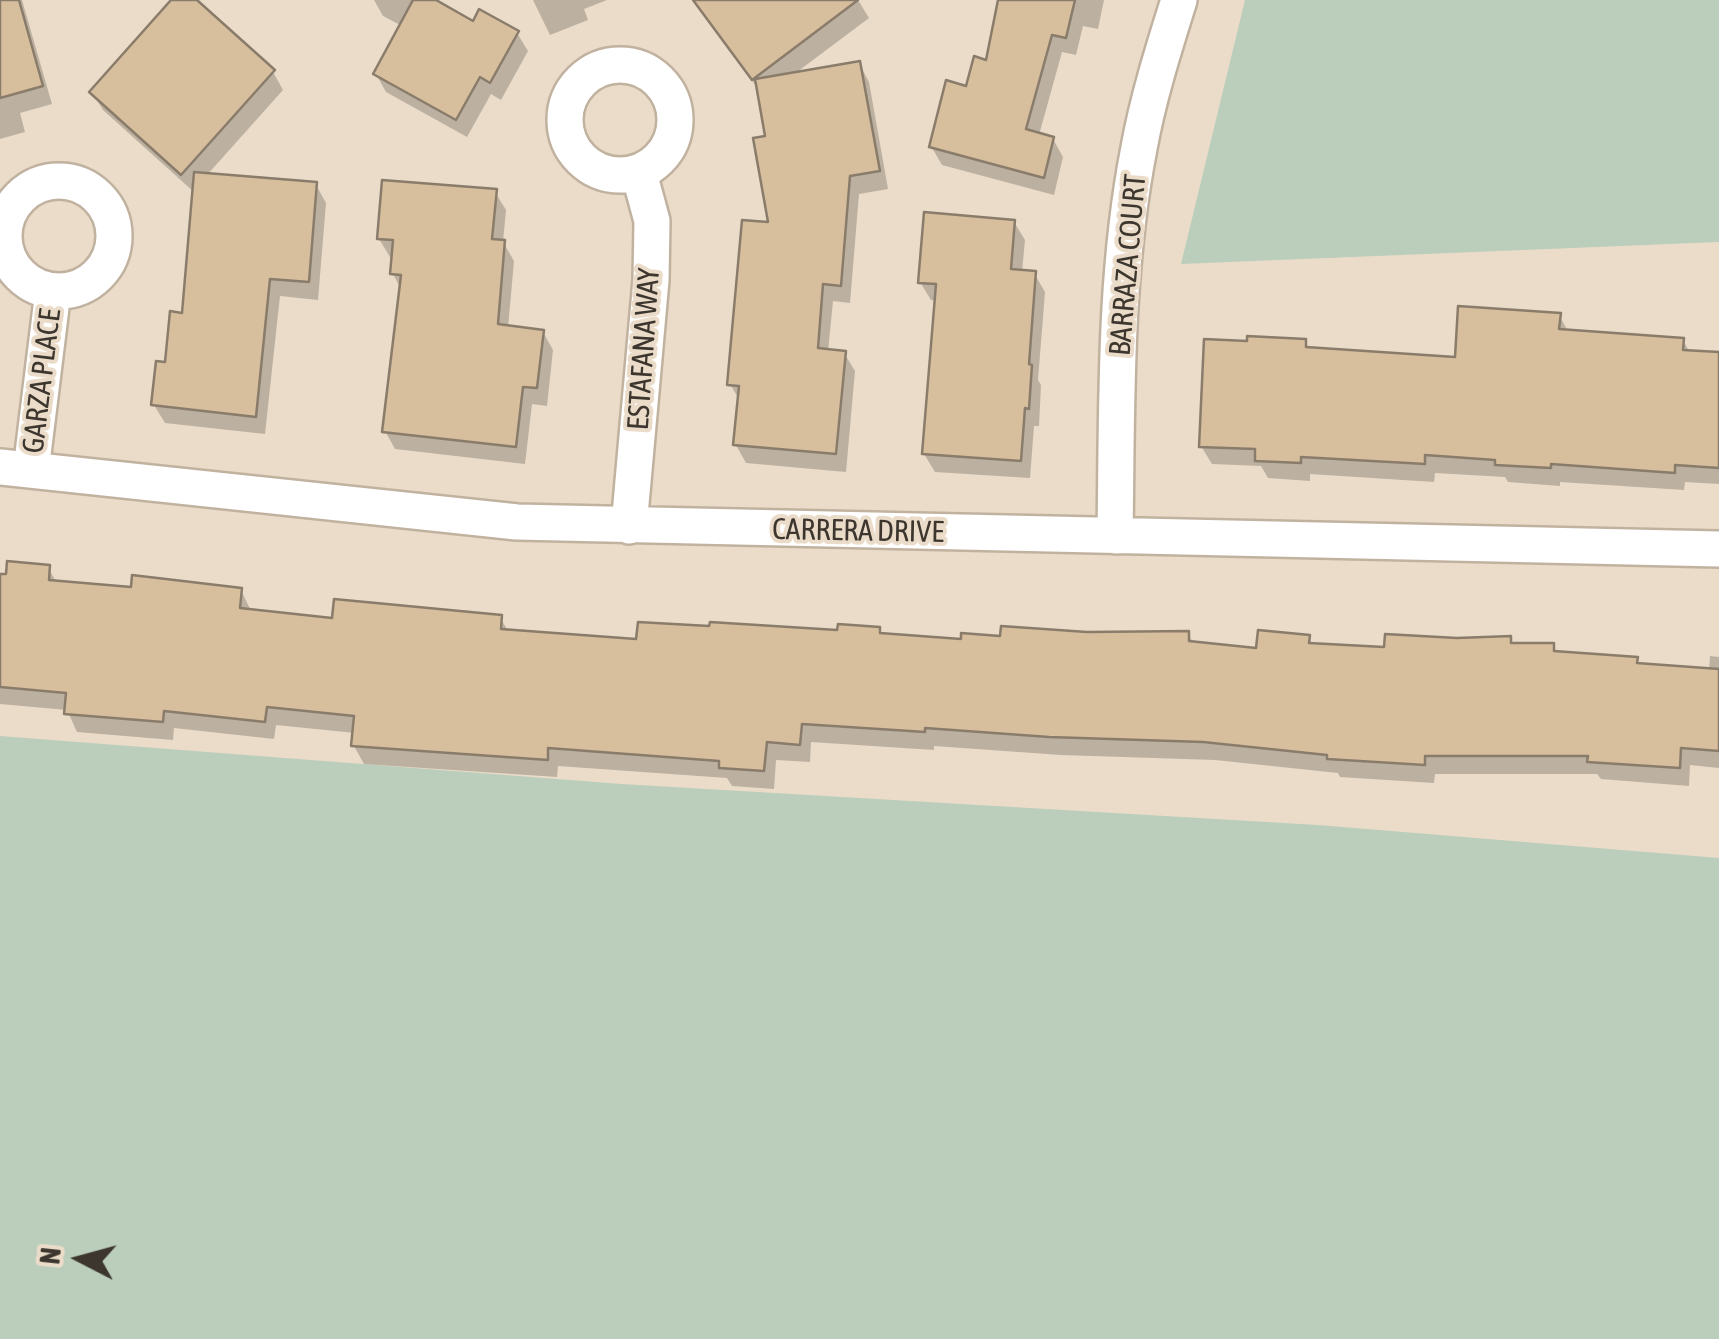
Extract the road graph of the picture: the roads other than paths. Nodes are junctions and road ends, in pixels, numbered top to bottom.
1 (1179, 0) edge
2 (639, 172) dead end
3 (53, 291) dead end
4 (16, 469) edge
5 (629, 526) junction
6 (1115, 536) junction
7 (1719, 550) edge

1 - 6 street, BARRAZA COURT
2 - 5 street, ESTAFANA WAY
3 - 4 street, GARZA PLACE
4 - 5 street, CARRERA DRIVE
5 - 6 street, CARRERA DRIVE
6 - 7 street, CARRERA DRIVE

